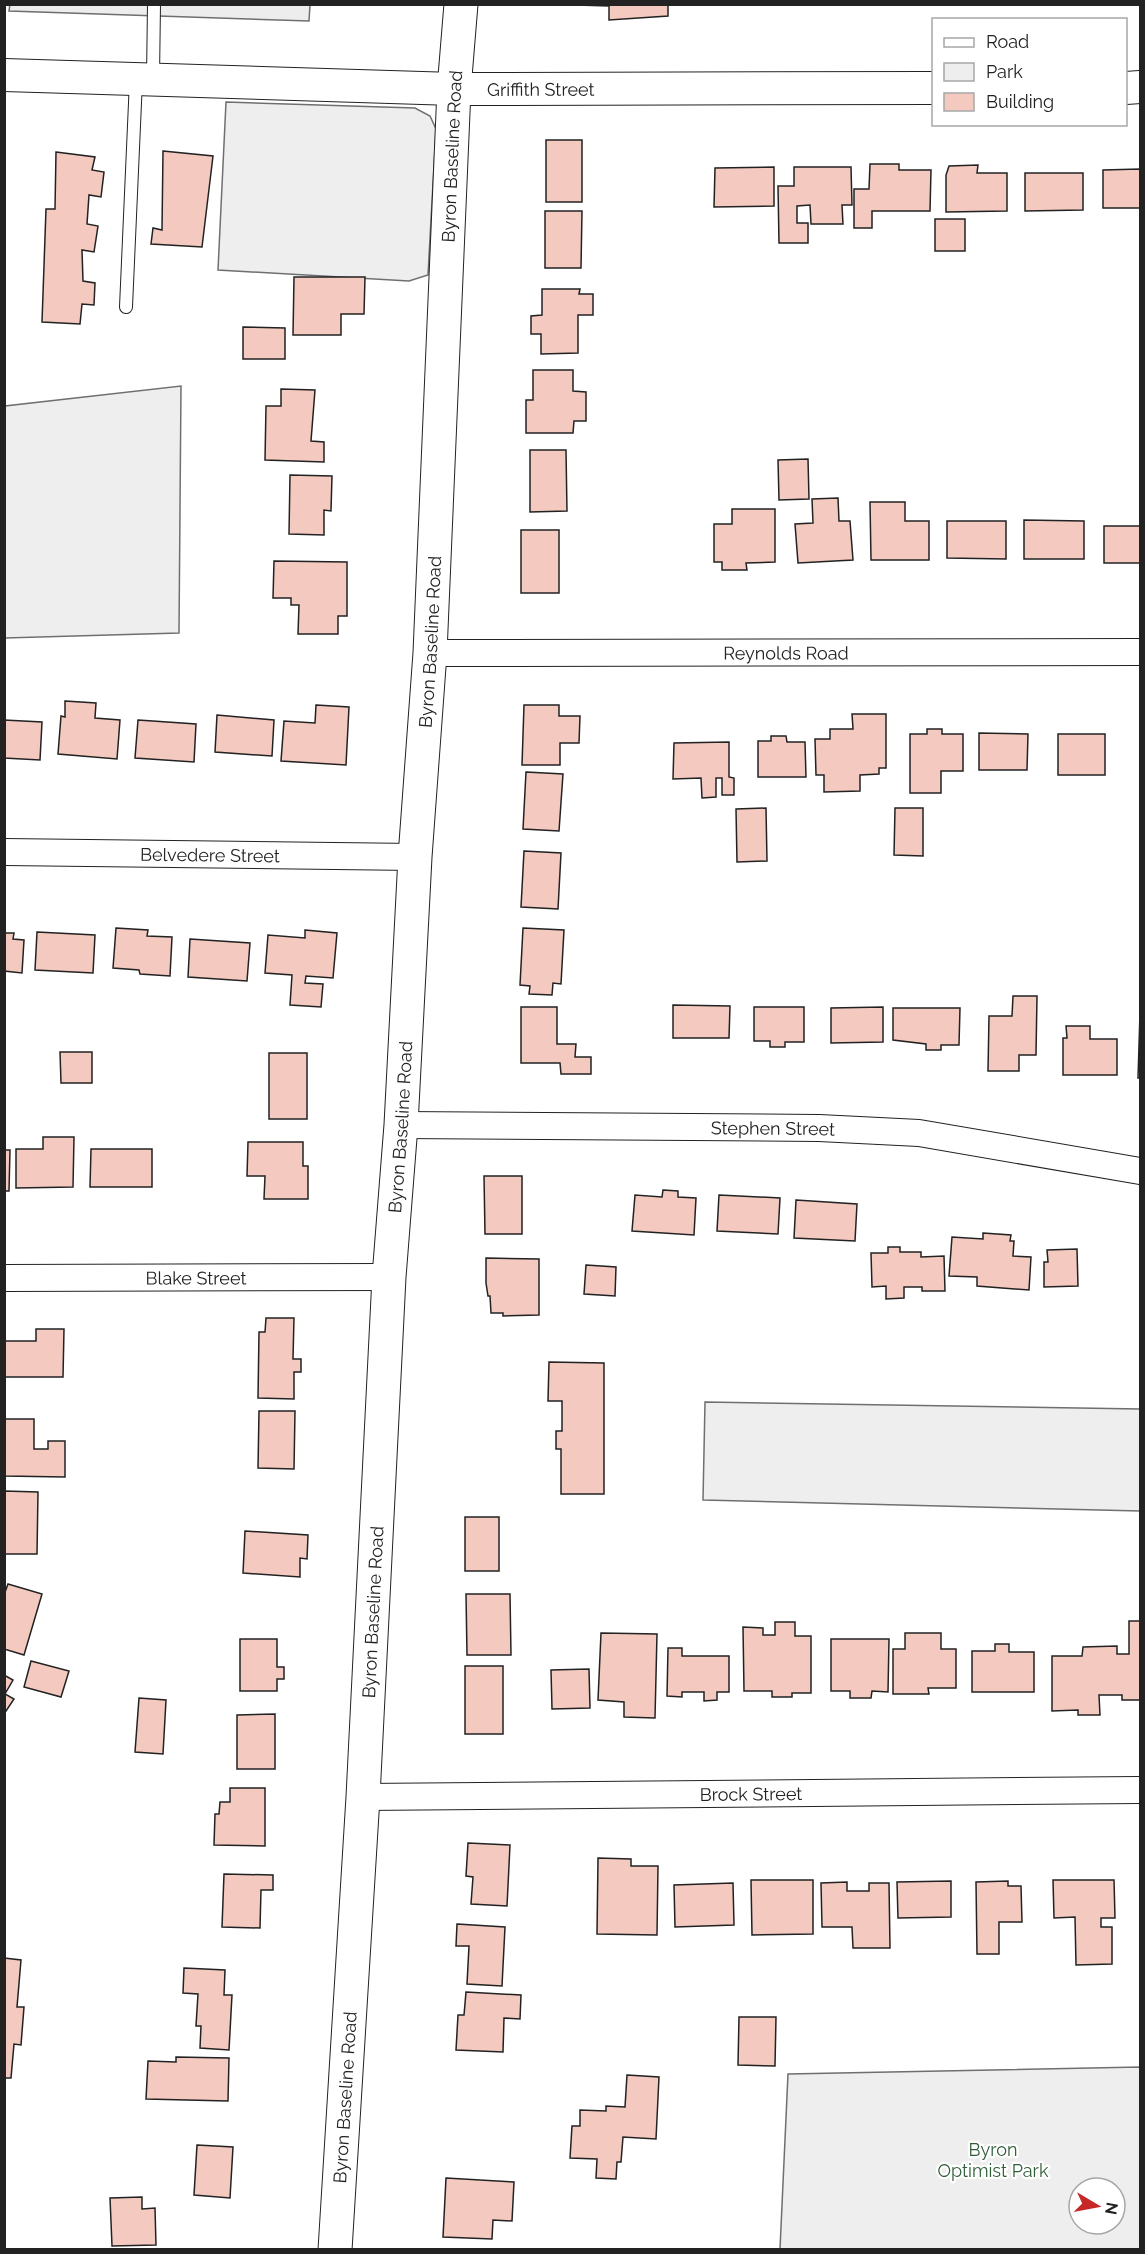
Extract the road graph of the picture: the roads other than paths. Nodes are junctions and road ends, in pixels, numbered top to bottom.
1 (154, 4) edge
2 (461, 4) edge
3 (4, 75) edge
4 (145, 80) junction
5 (932, 88) edge
6 (454, 89) junction
7 (126, 307) dead end
8 (1140, 652) edge
9 (430, 653) junction
10 (4, 852) edge
11 (414, 856) junction
12 (401, 1125) junction
13 (1140, 1171) edge
14 (389, 1277) junction
15 (4, 1278) edge
16 (1140, 1790) edge
17 (363, 1797) junction
18 (335, 2250) edge

1 - 4 lane
2 - 6 main road, Byron Baseline Road
3 - 4 street, Griffith Street
4 - 6 street, Griffith Street
4 - 7 lane
5 - 6 street, Griffith Street
6 - 9 main road, Byron Baseline Road
8 - 9 street, Reynolds Road
9 - 11 main road, Byron Baseline Road
10 - 11 street, Belvedere Street
11 - 12 main road, Byron Baseline Road
12 - 13 street, Stephen Street
12 - 14 main road, Byron Baseline Road
14 - 15 street, Blake Street
14 - 17 main road, Byron Baseline Road
16 - 17 street, Brock Street
17 - 18 main road, Byron Baseline Road

